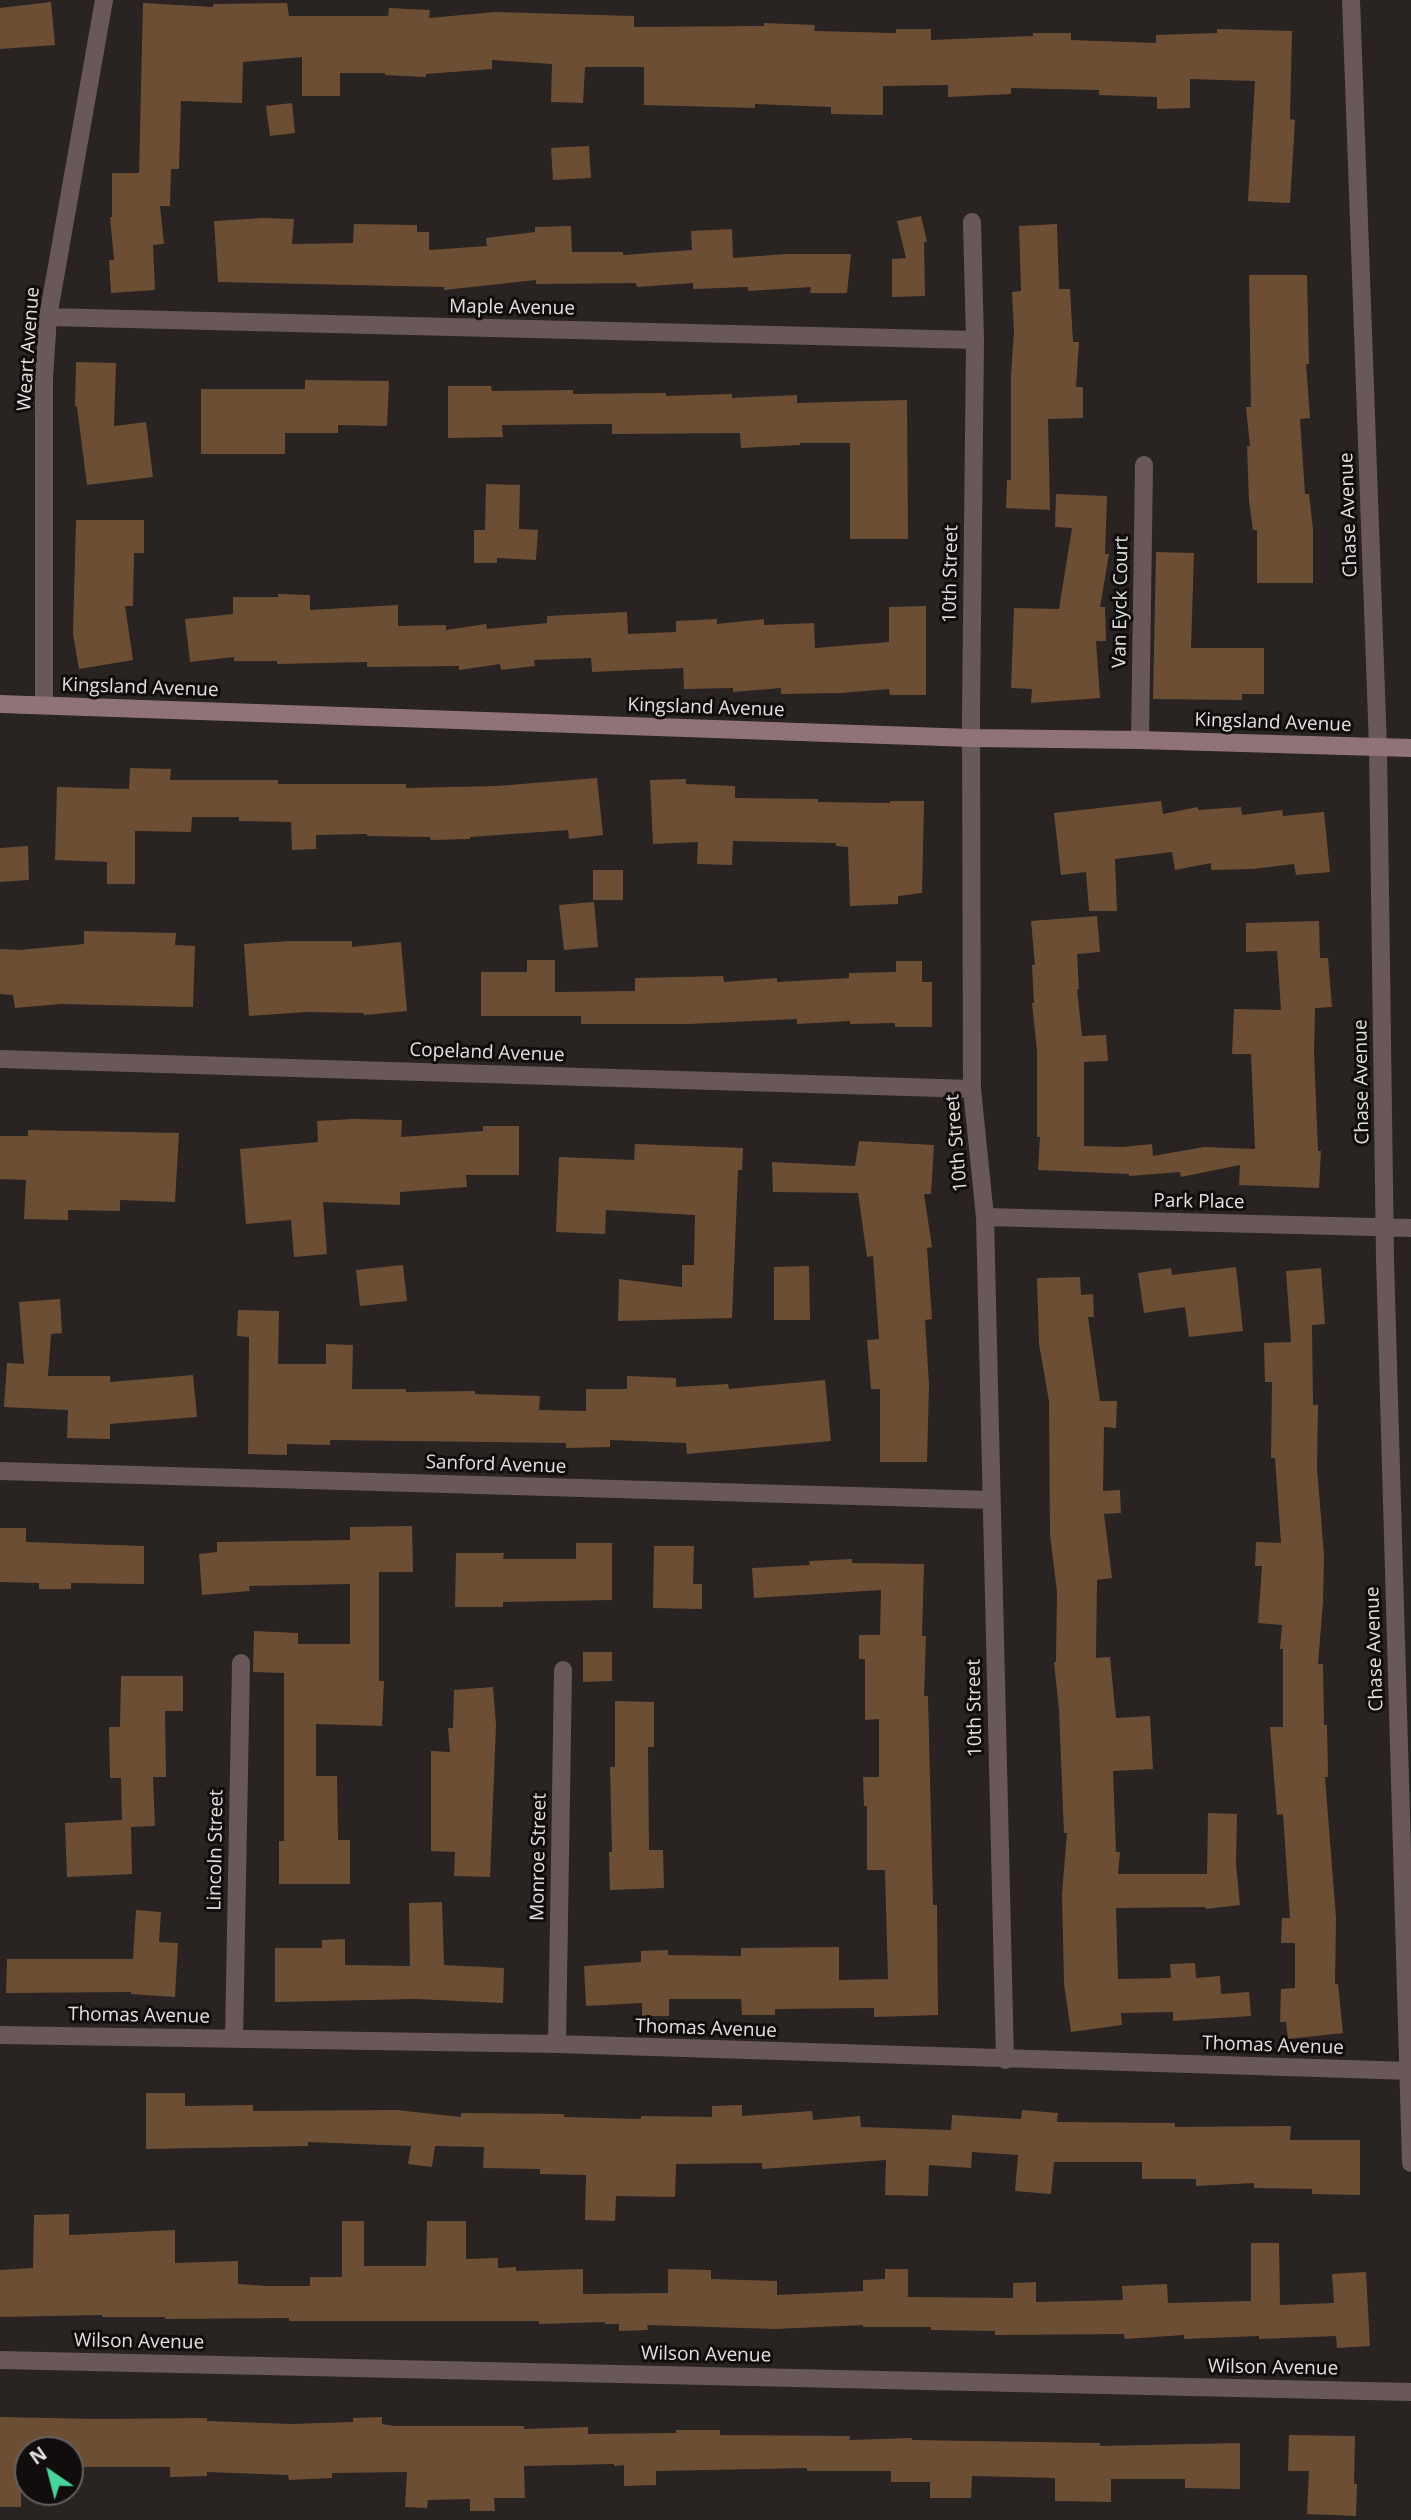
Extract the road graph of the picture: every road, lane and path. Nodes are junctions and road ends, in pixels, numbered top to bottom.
1 (104, 0) edge
2 (1352, 0) edge
3 (972, 222) dead end
4 (48, 317) junction
5 (975, 340) junction
6 (1144, 465) dead end
7 (0, 704) edge
8 (44, 705) junction
9 (971, 738) junction
10 (1140, 740) junction
11 (1378, 747) junction
12 (1411, 748) edge
13 (0, 1059) edge
14 (972, 1089) junction
15 (985, 1217) junction
16 (1385, 1227) junction
17 (1411, 1228) edge
18 (0, 1471) edge
19 (991, 1500) junction
20 (240, 1663) dead end
21 (563, 1670) dead end
22 (1404, 1689) edge
23 (0, 2035) edge
24 (234, 2039) junction
25 (557, 2045) junction
26 (1005, 2060) junction
27 (1409, 2071) edge
28 (1411, 2163) edge
29 (0, 2360) edge
30 (1411, 2392) edge

1 - 4 street, Weart Avenue
2 - 11 street, Chase Avenue
3 - 5 street, 10th Street
4 - 5 street, Maple Avenue
4 - 8 street, Weart Avenue
5 - 9 street, 10th Street
6 - 10 street, Van Eyck Court
7 - 8 main road, Kingsland Avenue
8 - 9 main road, Kingsland Avenue
9 - 10 main road, Kingsland Avenue
9 - 14 street, 10th Street
10 - 11 main road, Kingsland Avenue
11 - 12 main road, Kingsland Avenue
11 - 16 street, Chase Avenue
13 - 14 street, Copeland Avenue
14 - 15 street, 10th Street
15 - 16 street, Park Place
15 - 19 street, 10th Street
16 - 17 street, Park Place
16 - 22 street, Chase Avenue
18 - 19 street, Sanford Avenue
19 - 26 street, 10th Street
20 - 24 street, Lincoln Street
21 - 25 street, Monroe Street
22 - 27 street, Chase Avenue
23 - 24 street, Thomas Avenue
24 - 25 street, Thomas Avenue
25 - 26 street, Thomas Avenue
26 - 27 street, Thomas Avenue
27 - 28 street, Chase Avenue
29 - 30 street, Wilson Avenue

